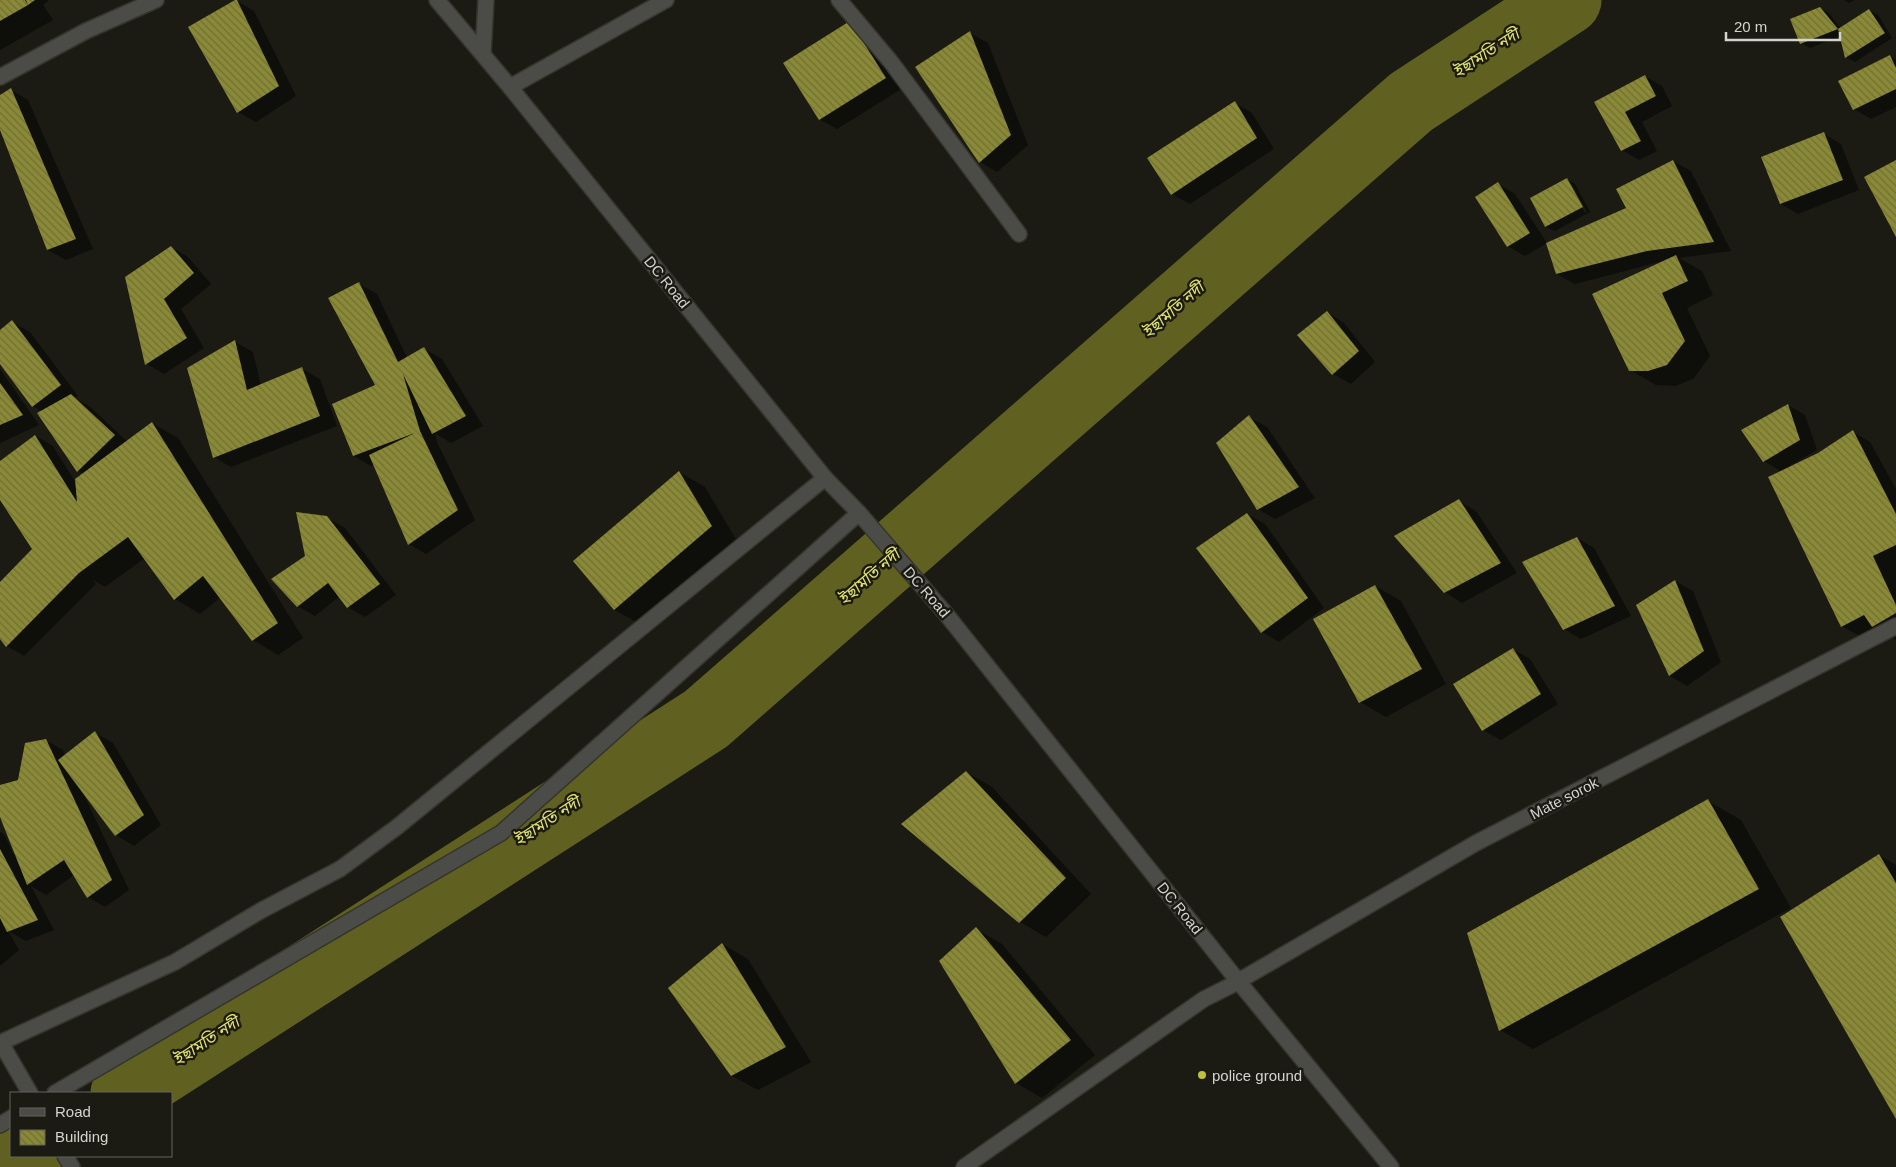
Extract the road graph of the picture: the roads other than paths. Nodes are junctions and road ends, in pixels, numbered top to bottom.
1 (156, 0) edge
2 (437, 0) edge
3 (486, 0) edge
4 (666, 0) edge
5 (839, 0) edge
6 (483, 54) junction
7 (0, 77) edge
8 (510, 87) junction
9 (1019, 234) dead end
10 (824, 478) junction
11 (859, 513) junction
12 (1896, 626) edge
13 (1234, 983) junction
14 (1, 1043) edge
15 (28, 1090) edge
16 (57, 1092) edge
17 (964, 1167) edge
18 (1391, 1167) edge

1 - 7 street
2 - 6 street, DC Road
3 - 6 street
4 - 8 street
5 - 9 street
6 - 8 street, DC Road
8 - 10 street, DC Road
10 - 11 street, DC Road
10 - 14 street
11 - 13 street, DC Road
11 - 16 street
12 - 13 street, Mate sorok
13 - 17 street, Mate sorok
13 - 18 street, DC Road
14 - 15 street

